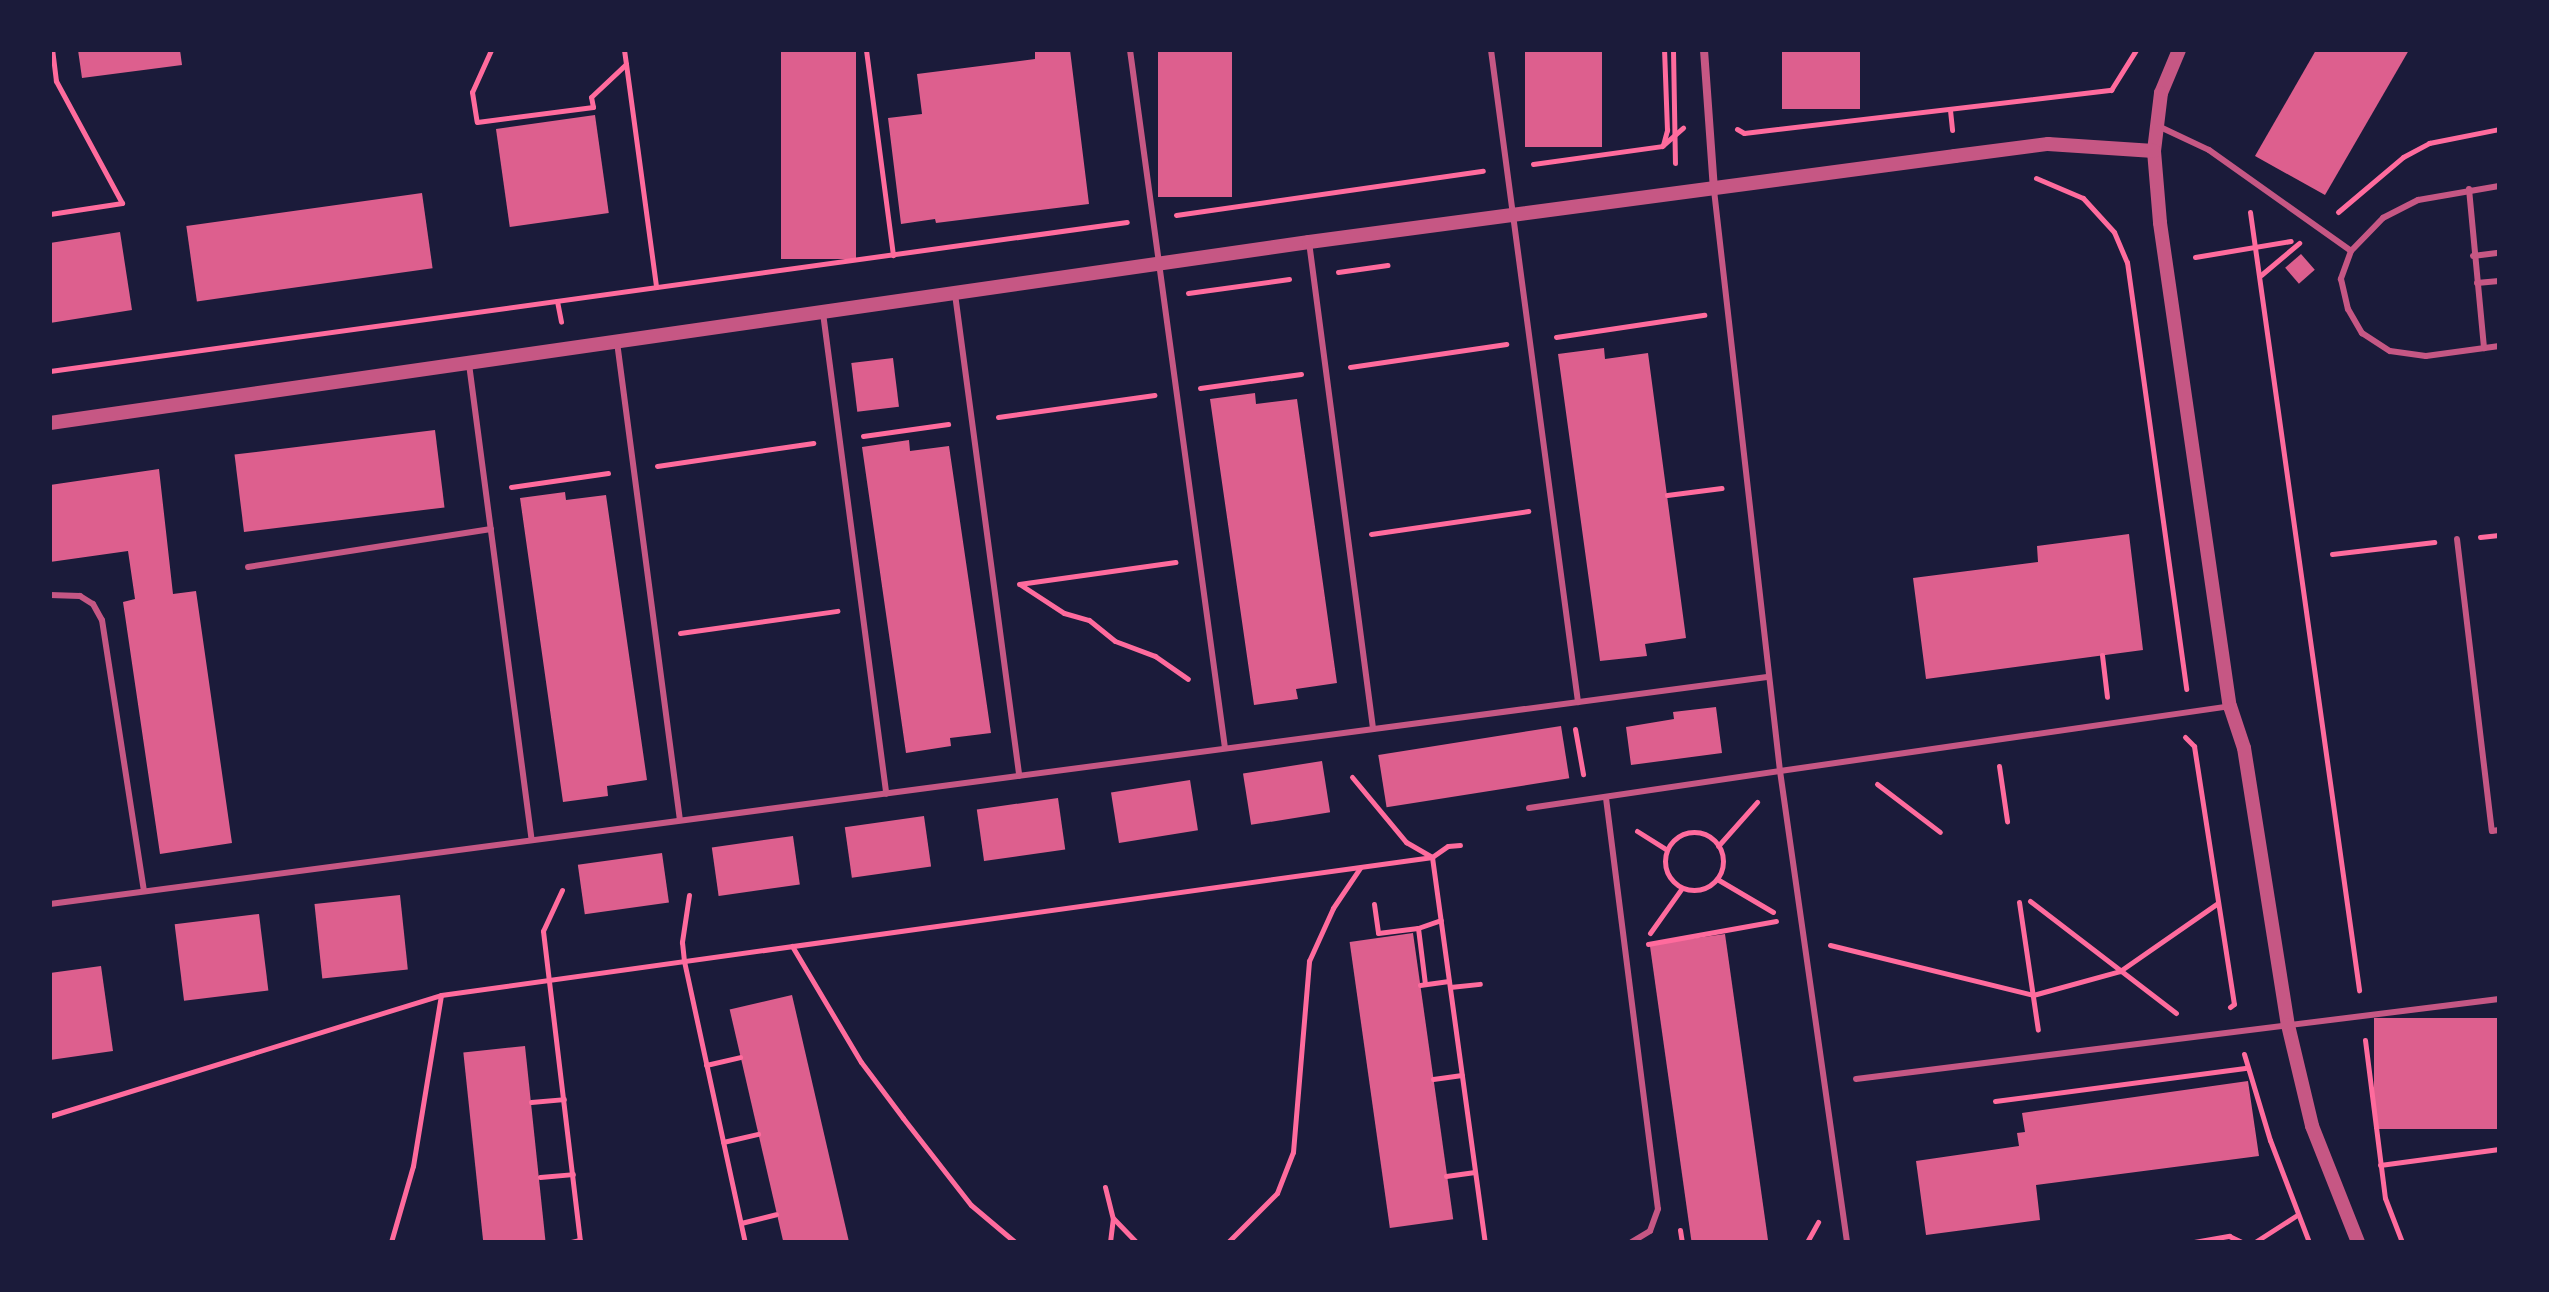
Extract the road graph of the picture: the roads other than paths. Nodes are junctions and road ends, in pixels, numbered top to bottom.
1 (1130, 50) edge
2 (1491, 50) edge
3 (1704, 50) edge
4 (2179, 50) edge
5 (2154, 125) junction
6 (2154, 151) junction
7 (2499, 186) edge
8 (1714, 188) junction
9 (2469, 189) junction
10 (1514, 214) junction
11 (1309, 242) junction
12 (2351, 251) junction
13 (2499, 253) edge
14 (2473, 256) junction
15 (1162, 265) junction
16 (2499, 281) edge
17 (2477, 283) junction
18 (955, 294) junction
19 (823, 312) junction
20 (617, 342) junction
21 (2499, 346) edge
22 (2484, 348) junction
23 (469, 362) junction
24 (50, 423) edge
25 (491, 529) junction
26 (2457, 539) road end
27 (248, 567) dead end
28 (50, 595) edge
29 (1767, 677) junction
30 (1574, 702) junction
31 (2230, 706) junction
32 (1373, 729) junction
33 (1225, 748) junction
34 (1780, 771) junction
35 (1019, 776) junction
36 (886, 794) junction
37 (1606, 798) junction
38 (1529, 808) dead end
39 (680, 820) junction
40 (2499, 830) edge
41 (532, 840) junction
42 (144, 891) junction
43 (50, 904) edge
44 (2499, 999) edge
45 (2288, 1025) junction
46 (1856, 1079) dead end
47 (1632, 1242) edge
48 (1847, 1242) edge
49 (2358, 1242) edge

1 - 15 lane
2 - 10 lane
3 - 8 street
4 - 5 street
5 - 6 street
5 - 12 lane
6 - 8 street
6 - 31 street
7 - 9 lane
8 - 10 street
8 - 29 lane
9 - 12 lane
9 - 14 lane
10 - 11 street
10 - 30 lane
11 - 15 street
11 - 32 lane
12 - 22 lane
13 - 14 lane
14 - 17 lane
15 - 18 street
15 - 33 lane
16 - 17 lane
17 - 22 lane
18 - 19 street
18 - 35 lane
19 - 20 street
19 - 36 lane
20 - 23 street
20 - 39 lane
21 - 22 lane
23 - 24 street
23 - 25 lane
25 - 27 lane
25 - 41 lane
26 - 40 lane
28 - 42 lane
29 - 30 lane
29 - 34 lane
30 - 32 lane
31 - 34 lane
31 - 45 street
32 - 33 lane
33 - 35 lane
34 - 37 lane
34 - 48 lane
35 - 36 lane
36 - 39 lane
37 - 38 lane
37 - 47 lane
39 - 41 lane
41 - 42 lane
42 - 43 lane
44 - 45 lane
45 - 46 lane
45 - 49 street

